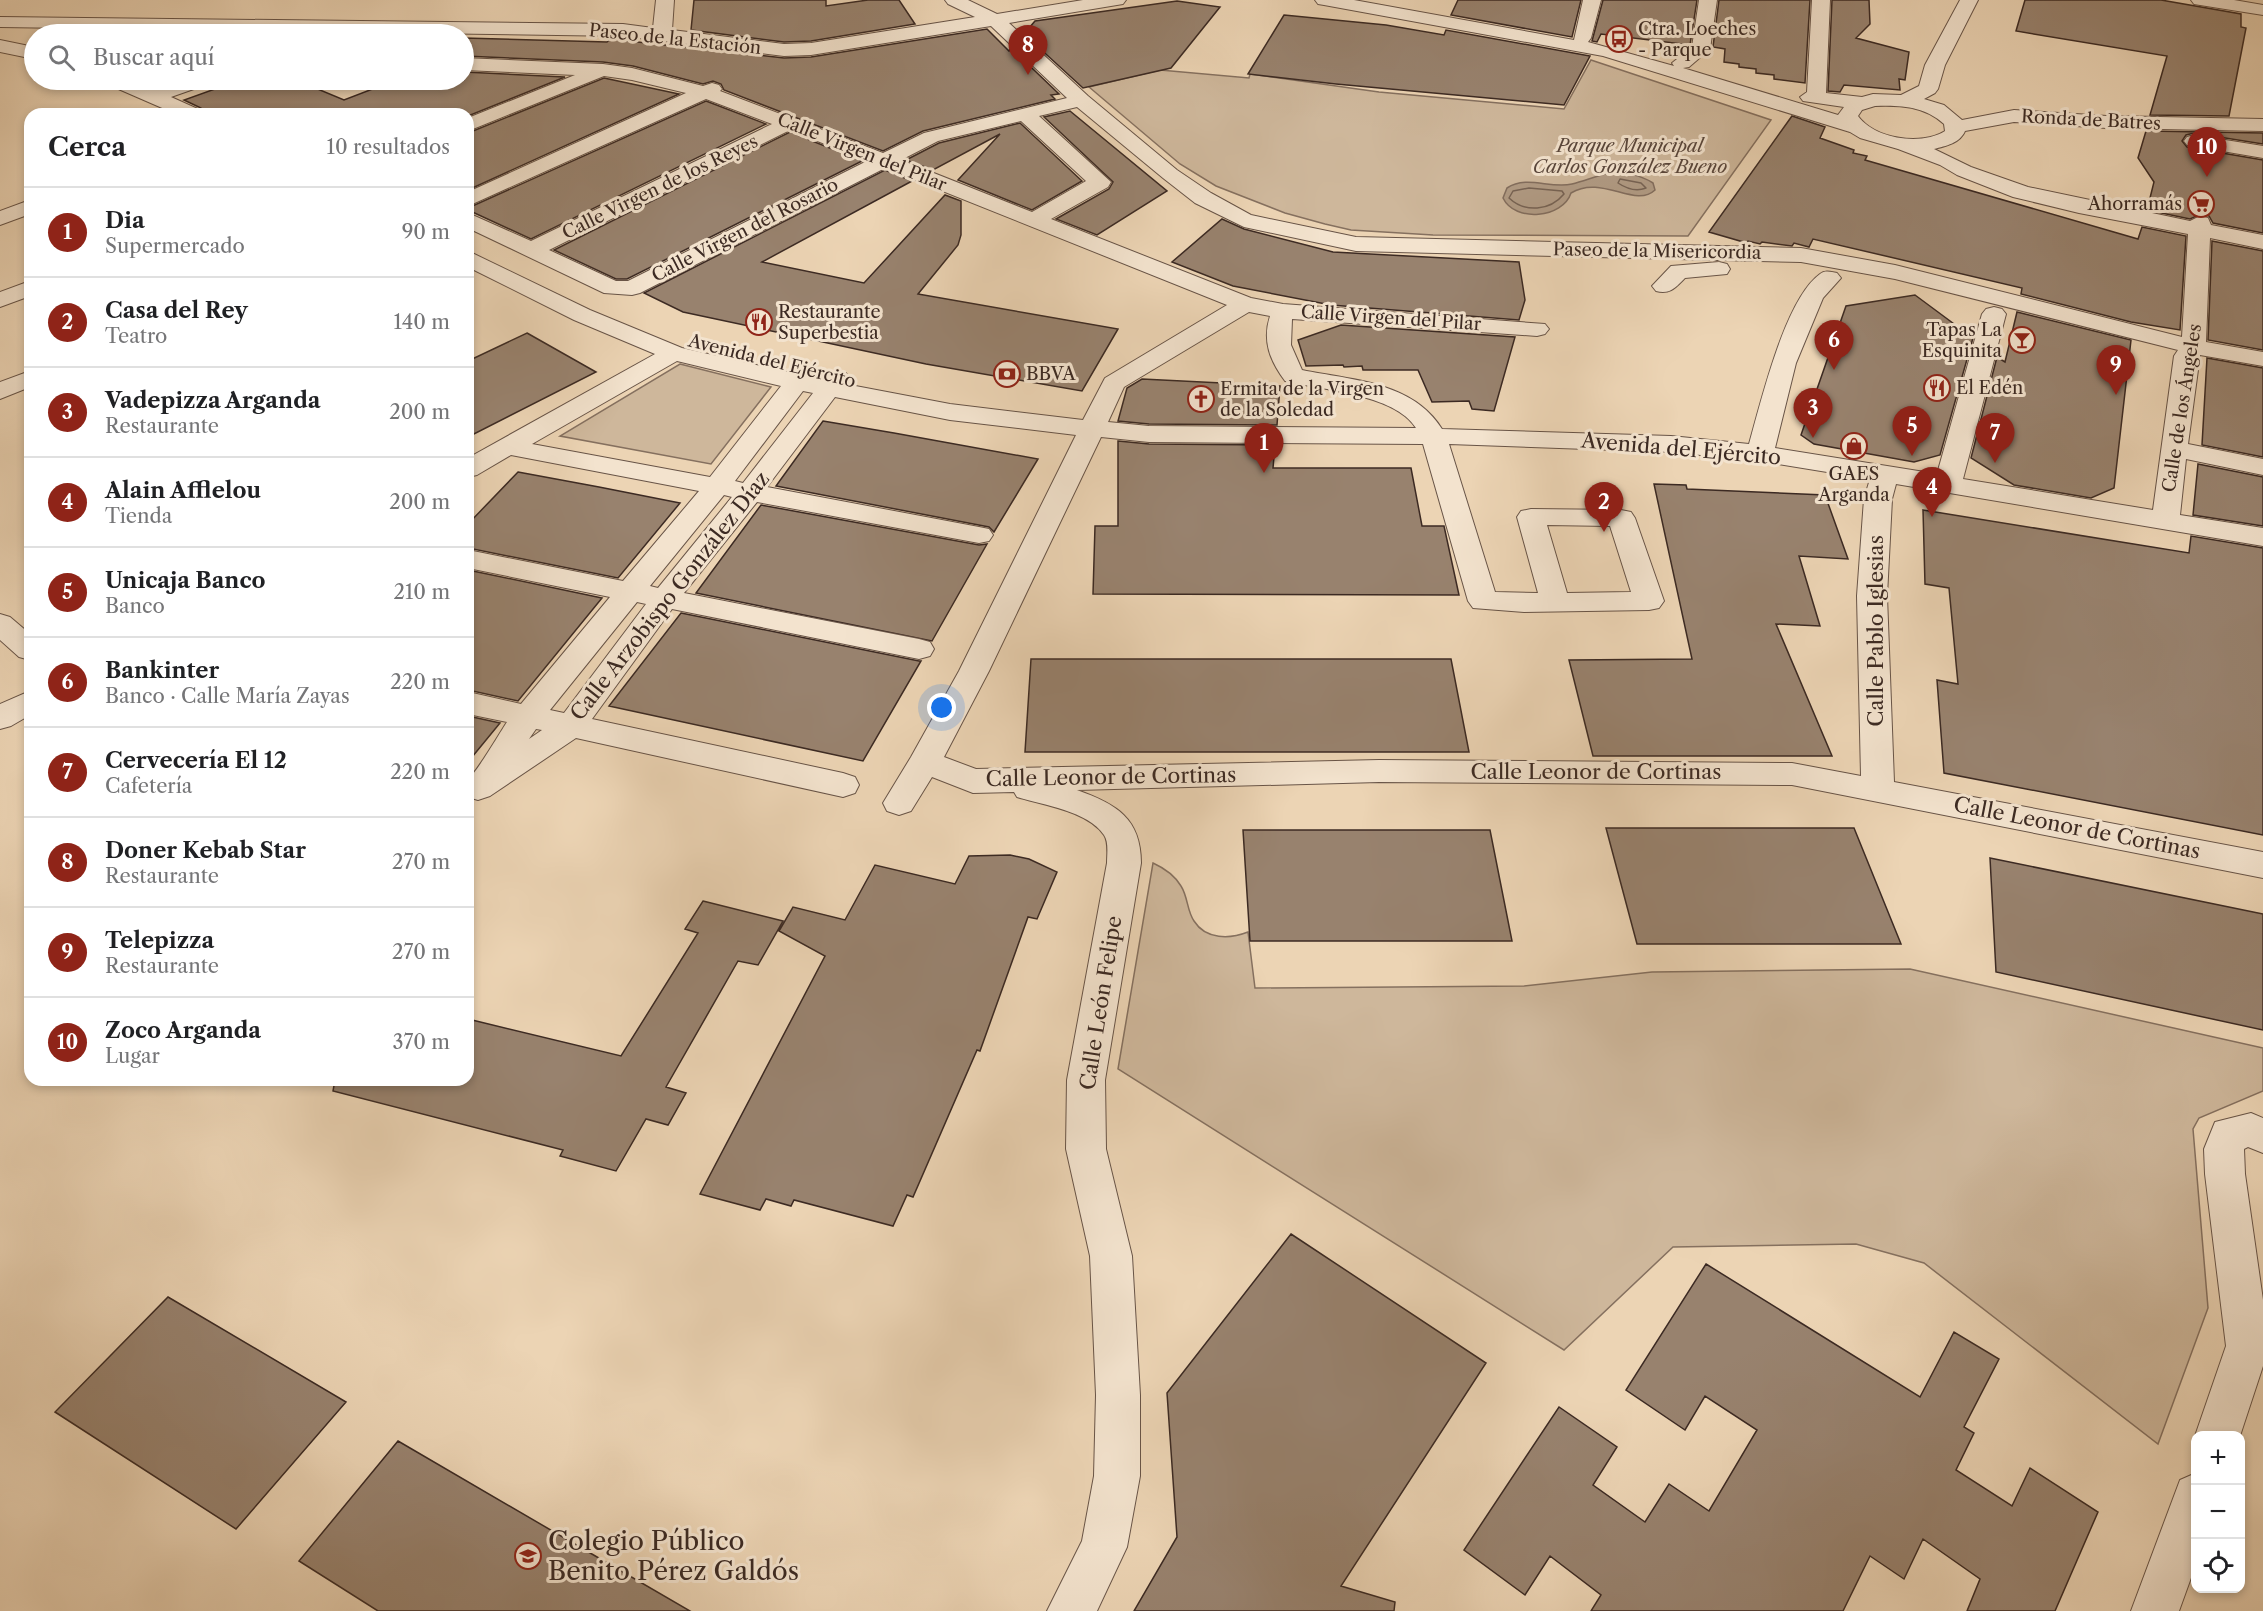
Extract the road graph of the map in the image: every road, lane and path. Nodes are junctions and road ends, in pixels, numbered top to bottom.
1 (665, 0) edge
2 (954, 0) edge
3 (1117, 0) edge
4 (1324, 0) edge
5 (1361, 0) edge
6 (1592, 0) edge
7 (1708, 0) edge
8 (1821, 0) edge
9 (1969, 0) edge
10 (1986, 0) edge
11 (2200, 0) edge
12 (2251, 6) edge
13 (995, 20) junction
14 (4, 23) edge
15 (92, 24) edge
16 (474, 28) edge
17 (662, 35) junction
18 (1582, 38) junction
19 (0, 46) edge
20 (24, 51) edge
21 (1682, 63) junction
22 (474, 64) edge
23 (603, 70) junction
24 (140, 90) edge
25 (172, 90) edge
26 (704, 92) junction
27 (762, 93) dead end
28 (155, 96) junction
29 (1816, 98) junction
30 (1081, 100) junction
31 (1903, 101) junction
32 (1862, 103) junction
33 (180, 108) edge
34 (1025, 114) junction
35 (787, 115) junction
36 (2107, 122) junction
37 (474, 123) edge
38 (2263, 125) edge
39 (1950, 126) junction
40 (1856, 128) junction
41 (1900, 143) junction
42 (2263, 152) edge
43 (881, 161) junction
44 (474, 197) edge
45 (24, 209) edge
46 (0, 218) edge
47 (1033, 220) junction
48 (474, 223) edge
49 (2200, 226) junction
50 (2263, 235) edge
51 (2263, 242) edge
52 (474, 245) edge
53 (531, 250) junction
54 (474, 261) edge
55 (1830, 278) junction
56 (24, 281) edge
57 (1664, 286) dead end
58 (24, 290) edge
59 (0, 291) edge
60 (0, 300) edge
61 (1245, 303) junction
62 (1283, 311) junction
63 (1994, 314) junction
64 (1538, 329) dead end
65 (2190, 351) junction
66 (674, 353) junction
67 (2263, 359) edge
68 (801, 377) junction
69 (24, 381) edge
70 (833, 383) junction
71 (0, 391) edge
72 (1092, 428) junction
73 (1434, 437) junction
74 (508, 447) junction
75 (2174, 449) junction
76 (1760, 453) junction
77 (474, 466) edge
78 (2263, 467) edge
79 (1885, 474) junction
80 (1948, 483) junction
81 (717, 486) junction
82 (750, 492) junction
83 (2165, 521) junction
84 (980, 535) dead end
85 (2263, 537) edge
86 (474, 560) edge
87 (630, 591) junction
88 (665, 598) junction
89 (1555, 602) junction
90 (0, 624) edge
91 (24, 645) edge
92 (919, 649) dead end
93 (24, 704) edge
94 (474, 704) edge
95 (528, 716) junction
96 (0, 718) edge
97 (571, 726) junction
98 (925, 762) junction
99 (973, 781) junction
100 (843, 785) dead end
101 (1878, 789) junction
102 (474, 794) edge
103 (474, 794) edge
104 (899, 803) dead end
105 (2263, 865) edge
106 (2263, 1136) edge
107 (2219, 1431) edge
108 (2191, 1510) edge
109 (1071, 1611) edge
110 (2155, 1611) edge

1 - 17 street
2 - 13 street, Paseo de la Misericordia
3 - 13 street, Paseo de la Estación
4 - 40 street
5 - 18 street
6 - 18 street
7 - 21 street
8 - 29 street
9 - 31 street
10 - 39 street
11 - 12 street
13 - 17 street, Paseo de la Estación
13 - 30 street, Paseo de la Misericordia
14 - 15 street, Paseo de la Estación
16 - 17 street, Paseo de la Estación
18 - 21 street
19 - 20 street
21 - 29 street
22 - 23 street, Calle Virgen del Pilar
23 - 26 street, Calle Virgen del Pilar
23 - 37 street
24 - 28 street
25 - 28 street
26 - 27 street
26 - 35 street, Calle Virgen del Pilar
26 - 44 street
28 - 33 street
29 - 32 street
30 - 34 street, Calle Virgen del Rosario
30 - 65 street, Paseo de la Misericordia
31 - 32 street
31 - 39 street
32 - 40 street
34 - 43 street, Calle Virgen del Rosario
34 - 47 street
35 - 43 street, Calle Virgen del Pilar
35 - 53 street, Calle Virgen de los Reyes
36 - 38 street, Ronda de Batres
36 - 39 street, Ronda de Batres
36 - 42 street
39 - 41 street, Ronda de Batres
39 - 49 street
40 - 41 street
41 - 49 street
43 - 47 street, Calle Virgen del Pilar
43 - 53 street, Calle Virgen del Rosario
45 - 46 street
47 - 61 street, Calle Virgen del Pilar
48 - 53 street
49 - 50 street
49 - 51 street
49 - 65 street, Calle de los Ángeles
52 - 68 street, Avenida del Ejército
54 - 66 street, Avenida del Ejército
55 - 57 street, Paseo de la Misericordia
55 - 63 street, Paseo de la Misericordia
55 - 76 street
56 - 59 street
58 - 60 street
61 - 62 street, Calle Virgen del Pilar
61 - 72 street
62 - 64 street, Calle Virgen del Pilar
62 - 73 street
63 - 65 street, Paseo de la Misericordia
63 - 80 street
65 - 67 street, Paseo de la Misericordia
65 - 75 street, Calle de los Ángeles
66 - 68 street, Avenida del Ejército
66 - 74 street
68 - 70 street, Avenida del Ejército
68 - 81 street, Calle Arzobispo González Díaz
69 - 71 street
70 - 72 street, Avenida del Ejército
70 - 82 street, Calle Arzobispo González Díaz
72 - 73 street, Avenida del Ejército
72 - 98 street
73 - 76 street, Avenida del Ejército
73 - 89 street
74 - 77 street
74 - 81 street
75 - 78 street
75 - 83 street, Calle de los Ángeles
76 - 79 street, Avenida del Ejército
79 - 80 street, Avenida del Ejército
79 - 101 street, Calle Pablo Iglesias
80 - 83 street, Avenida del Ejército
81 - 82 street
81 - 87 street, Calle Arzobispo González Díaz
82 - 84 street
82 - 88 street, Calle Arzobispo González Díaz
83 - 85 street, Avenida del Ejército
86 - 87 street
87 - 88 street
87 - 95 street, Calle Arzobispo González Díaz
88 - 92 street
88 - 97 street, Calle Arzobispo González Díaz
89 - 89 street
90 - 91 street
93 - 96 street
94 - 95 street
95 - 97 street
95 - 102 street, Calle Arzobispo González Díaz
97 - 100 street
97 - 103 street, Calle Arzobispo González Díaz
98 - 99 street, Calle Leonor de Cortinas
98 - 104 street
99 - 101 street, Calle Leonor de Cortinas
99 - 109 street, Calle León Felipe
101 - 105 street, Calle Leonor de Cortinas
106 - 107 street
108 - 110 street

